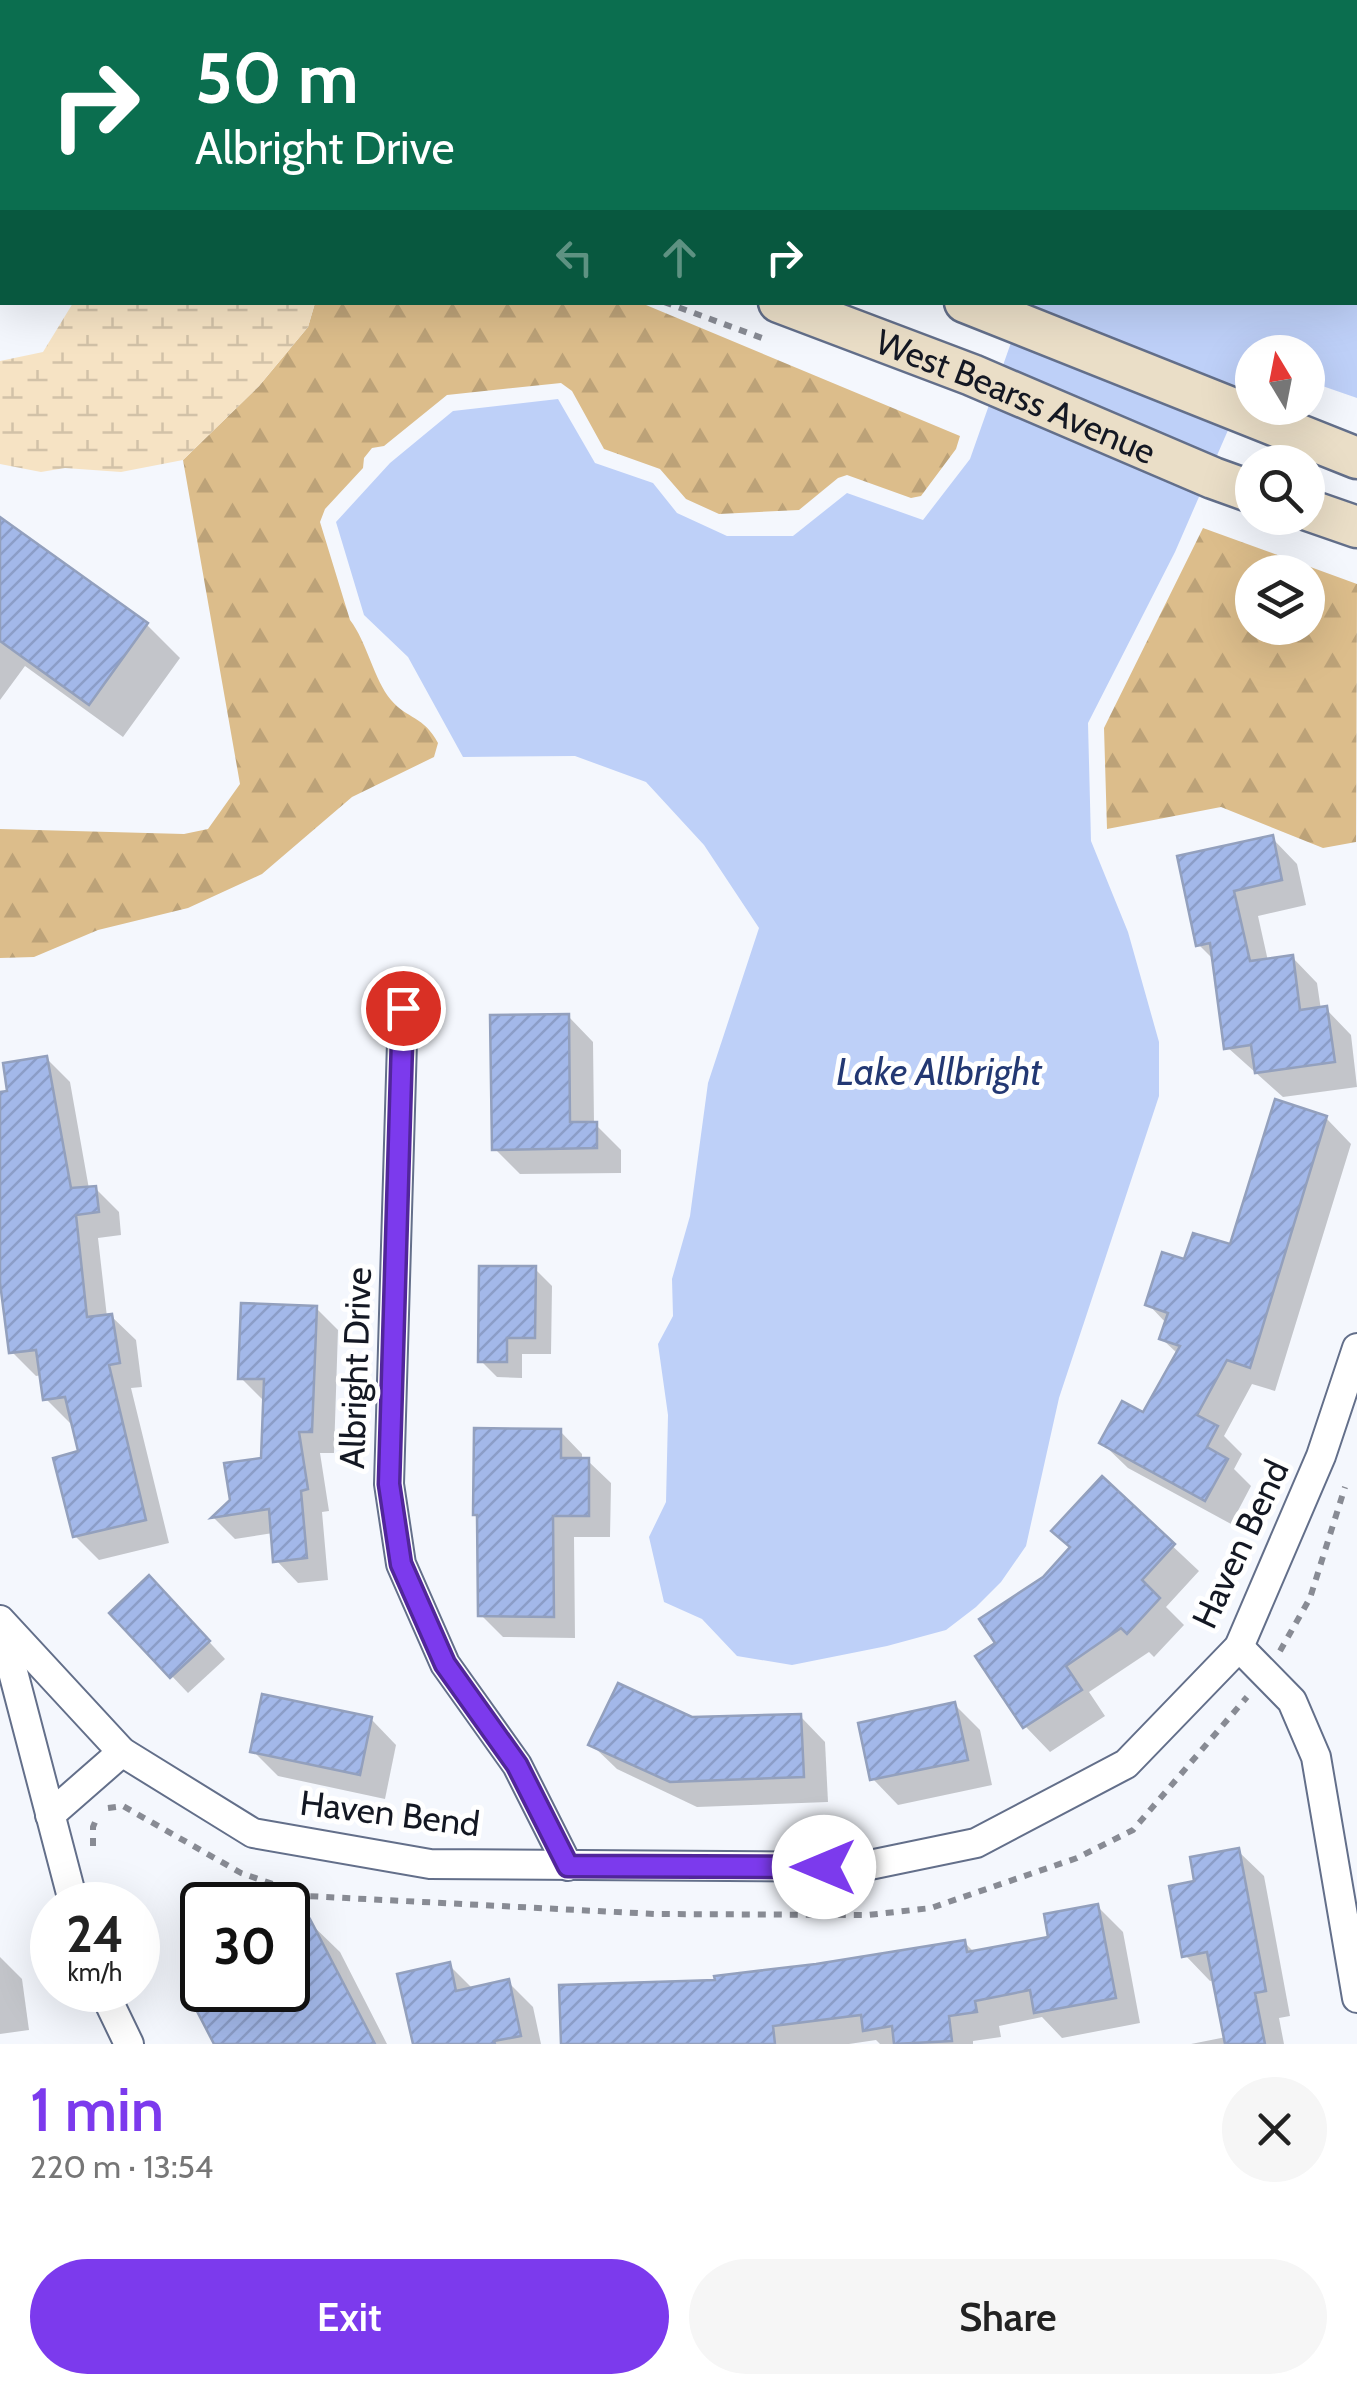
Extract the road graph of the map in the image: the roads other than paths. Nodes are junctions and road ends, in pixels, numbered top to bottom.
1 (787, 305) edge
2 (983, 309) edge
3 (1357, 458) edge
4 (1235, 486) edge
5 (1325, 516) edge
6 (1357, 527) edge
7 (403, 1008) dead end
8 (1357, 1348) edge
9 (0, 1620) edge
10 (1239, 1647) junction
11 (122, 1752) junction
12 (50, 1815) junction
13 (568, 1866) junction
14 (68, 1882) edge
15 (1357, 1998) edge
16 (114, 2012) edge
17 (129, 2044) edge

1 - 4 main road, West Bearss Avenue
2 - 3 main road, West Bearss Avenue
5 - 6 main road
7 - 13 street, Albright Drive
8 - 10 street, Haven Bend
9 - 11 street, Haven Bend
9 - 12 street
10 - 13 street, Haven Bend
10 - 15 street
11 - 12 street
11 - 13 street, Haven Bend
12 - 14 street
16 - 17 street

